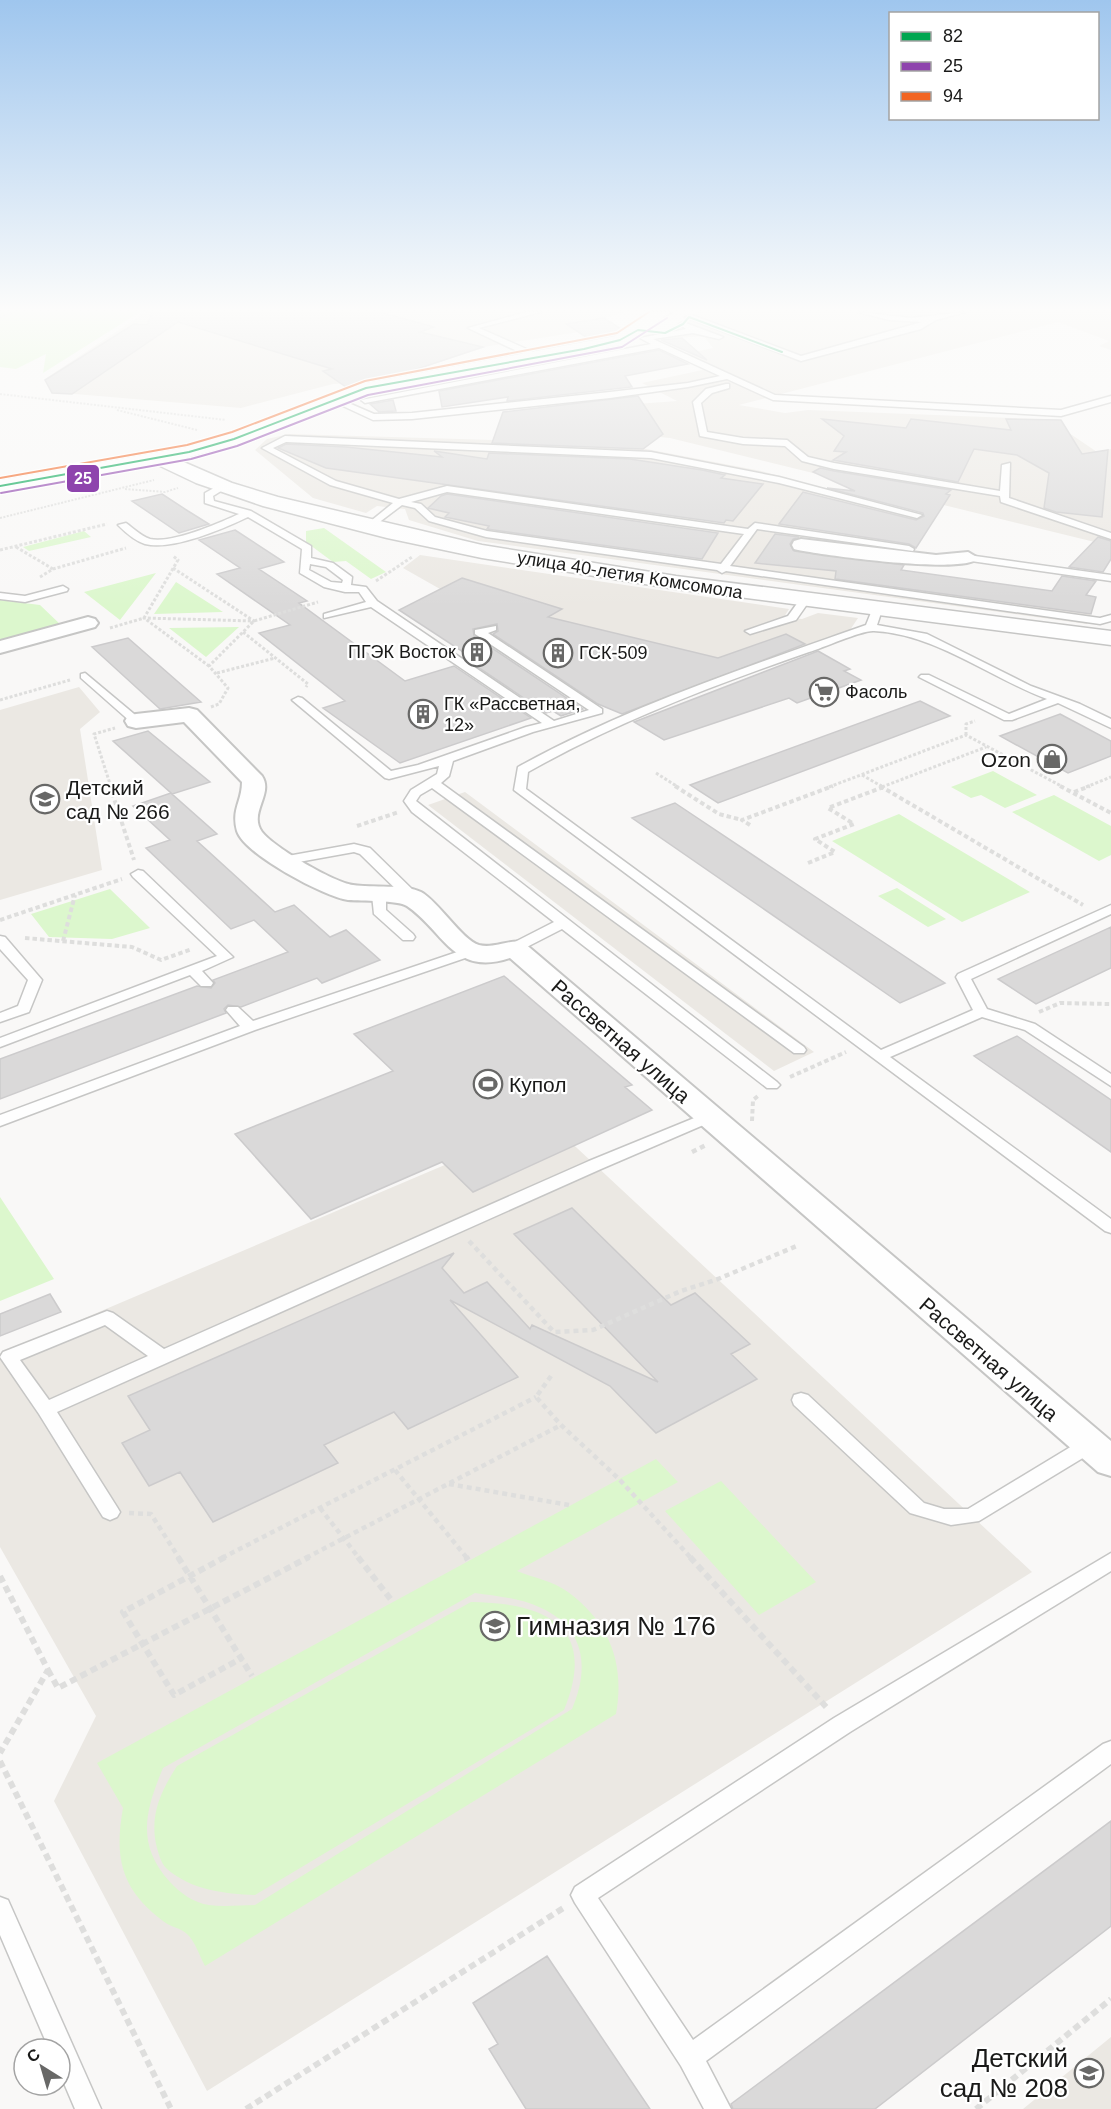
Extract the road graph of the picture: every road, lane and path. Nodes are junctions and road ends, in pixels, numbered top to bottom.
1 (120, 410) edge
2 (141, 410) edge
3 (307, 410) edge
4 (358, 410) edge
5 (462, 410) edge
6 (699, 410) edge
7 (1031, 410) edge
8 (1067, 410) edge
9 (227, 420) dead end
10 (202, 431) dead end
11 (160, 458) junction
12 (1007, 465) dead end
13 (154, 480) dead end
14 (0, 486) edge
15 (224, 486) junction
16 (180, 488) dead end
17 (122, 489) junction
18 (1004, 494) junction
19 (400, 502) junction
20 (248, 513) junction
21 (917, 515) dead end
22 (0, 518) edge
23 (108, 524) dead end
24 (123, 525) dead end
25 (369, 527) junction
26 (750, 532) junction
27 (1111, 536) edge
28 (147, 542) junction
29 (164, 542) junction
30 (801, 544) dead end
31 (15, 547) junction
32 (909, 549) dead end
33 (0, 550) edge
34 (416, 554) dead end
35 (968, 558) joint
36 (306, 560) junction
37 (173, 568) junction
38 (53, 569) junction
39 (722, 570) junction
40 (1111, 578) edge
41 (37, 579) dead end
42 (63, 589) dead end
43 (345, 589) junction
44 (362, 590) junction
45 (0, 596) edge
46 (805, 600) junction
47 (318, 602) dead end
48 (373, 603) junction
49 (328, 616) dead end
50 (144, 618) junction
51 (1111, 618) edge
52 (874, 619) junction
53 (254, 621) junction
54 (88, 623) dead end
55 (492, 628) dead end
56 (750, 631) dead end
57 (243, 632) junction
58 (1111, 638) edge
59 (0, 647) edge
60 (275, 658) junction
61 (209, 666) junction
62 (217, 673) junction
63 (85, 676) joint
64 (925, 677) dead end
65 (228, 688) dead end
66 (1058, 699) junction
67 (0, 700) edge
68 (298, 700) joint
69 (136, 721) junction
70 (1111, 724) edge
71 (552, 725) junction
72 (987, 747) junction
73 (447, 759) junction
74 (656, 773) dead end
75 (861, 775) junction
76 (1111, 777) edge
77 (433, 783) junction
78 (882, 787) junction
79 (1073, 793) junction
80 (414, 807) junction
81 (1111, 813) edge
82 (742, 820) junction
83 (750, 825) dead end
84 (357, 826) dead end
85 (282, 861) junction
86 (808, 863) dead end
87 (138, 873) junction
88 (75, 895) junction
89 (379, 895) junction
90 (413, 898) junction
91 (1105, 912) edge
92 (0, 920) edge
93 (563, 923) junction
94 (408, 937) dead end
95 (21, 938) dead end
96 (0, 940) edge
97 (63, 941) junction
98 (210, 942) junction
99 (514, 948) junction
100 (469, 951) junction
101 (193, 969) junction
102 (206, 983) dead end
103 (1111, 1004) edge
104 (233, 1010) dead end
105 (981, 1012) junction
106 (0, 1018) edge
107 (1017, 1023) junction
108 (250, 1027) junction
109 (0, 1043) edge
110 (798, 1050) dead end
111 (879, 1056) junction
112 (1111, 1081) edge
113 (772, 1085) dead end
114 (709, 1117) junction
115 (0, 1121) edge
116 (1111, 1227) edge
117 (457, 1228) junction
118 (799, 1245) dead end
119 (163, 1358) junction
120 (551, 1376) dead end
121 (536, 1397) junction
122 (801, 1401) dead end
123 (46, 1409) junction
124 (561, 1425) junction
125 (1100, 1454) edge
126 (395, 1470) junction
127 (449, 1484) junction
128 (419, 1500) junction
129 (570, 1505) dead end
130 (320, 1508) junction
131 (110, 1512) joint
132 (344, 1539) junction
133 (468, 1560) dead end
134 (1111, 1561) edge
135 (190, 1574) junction
136 (0, 1576) edge
137 (392, 1601) dead end
138 (211, 1608) junction
139 (143, 1644) junction
140 (242, 1658) junction
141 (48, 1670) junction
142 (252, 1676) dead end
143 (842, 1725) junction
144 (1111, 1751) edge
145 (0, 1753) edge
146 (0, 1761) edge
147 (583, 1895) junction
148 (0, 1908) edge
149 (1111, 1999) edge
150 (690, 2057) junction
151 (88, 2109) edge
152 (171, 2109) edge
153 (246, 2109) edge
154 (718, 2109) edge
155 (976, 2109) edge

1 - 10 path
2 - 9 path
3 - 11 main road
4 - 5 lane
6 - 18 lane
7 - 8 lane
11 - 14 main road
11 - 15 main road, улица 40-летия Комсомола
12 - 18 lane
13 - 17 path
15 - 20 lane
15 - 25 main road, улица 40-летия Комсомола
16 - 17 path
17 - 22 path
18 - 27 lane
19 - 21 lane
19 - 25 lane
19 - 26 lane
19 - 39 lane
20 - 29 lane
20 - 36 lane
23 - 31 path
24 - 28 lane
25 - 46 main road, улица 40-летия Комсомола
26 - 32 lane
26 - 39 lane
28 - 29 lane
28 - 38 path
29 - 37 path
30 - 35 street
31 - 33 path
31 - 38 path
34 - 44 path
35 - 40 lane
36 - 43 lane
36 - 43 lane
37 - 50 path
37 - 53 path
38 - 41 path
39 - 51 lane
42 - 45 lane
43 - 44 lane
44 - 48 lane
46 - 52 main road, улица 40-летия Комсомола
46 - 56 lane
47 - 53 path
48 - 49 lane
48 - 71 lane
50 - 53 path
50 - 61 path
52 - 58 main road, улица 40-летия Комсомола
52 - 66 lane
52 - 111 lane
53 - 57 path
54 - 59 street
55 - 71 lane
57 - 60 path
57 - 61 path
60 - 62 path
60 - 68 path
61 - 62 path
62 - 65 path
63 - 67 path
63 - 69 lane
64 - 66 lane
66 - 70 lane
68 - 73 lane
69 - 85 street
69 - 87 path
71 - 73 lane
72 - 75 path
72 - 78 path
72 - 79 path
73 - 77 lane
74 - 82 path
75 - 78 path
75 - 82 path
76 - 79 path
77 - 80 lane
77 - 110 lane
78 - 86 path
78 - 91 path
79 - 81 path
80 - 84 path
80 - 93 lane
82 - 83 path
85 - 89 street
85 - 90 lane
87 - 88 path
87 - 98 lane
88 - 92 path
88 - 97 path
89 - 90 street
89 - 94 lane
90 - 100 street
91 - 105 lane
93 - 99 lane
93 - 113 lane
95 - 97 path
96 - 106 lane
97 - 98 path
98 - 101 lane
99 - 100 street
99 - 114 street, Рассветная улица
100 - 108 lane
101 - 102 lane
101 - 109 lane
103 - 107 path
104 - 108 lane
105 - 107 lane
105 - 111 lane
107 - 112 lane
108 - 115 lane
111 - 116 lane
114 - 117 lane
114 - 125 street, Рассветная улица
117 - 118 path
117 - 119 lane
119 - 123 lane
119 - 123 lane
120 - 121 path
121 - 124 path
121 - 126 path
122 - 125 lane
123 - 131 lane
124 - 127 path
124 - 143 path
126 - 128 path
126 - 130 path
127 - 128 path
127 - 129 path
128 - 132 path
128 - 133 path
130 - 132 path
130 - 135 path
131 - 135 path
132 - 137 path
132 - 138 path
134 - 143 lane
135 - 138 path
135 - 139 path
136 - 141 path
138 - 139 path
138 - 140 path
139 - 140 path
139 - 141 path
140 - 142 path
141 - 145 path
143 - 147 lane
144 - 150 lane
146 - 152 path
147 - 150 lane
147 - 153 path
148 - 151 lane
149 - 155 path
150 - 154 lane

